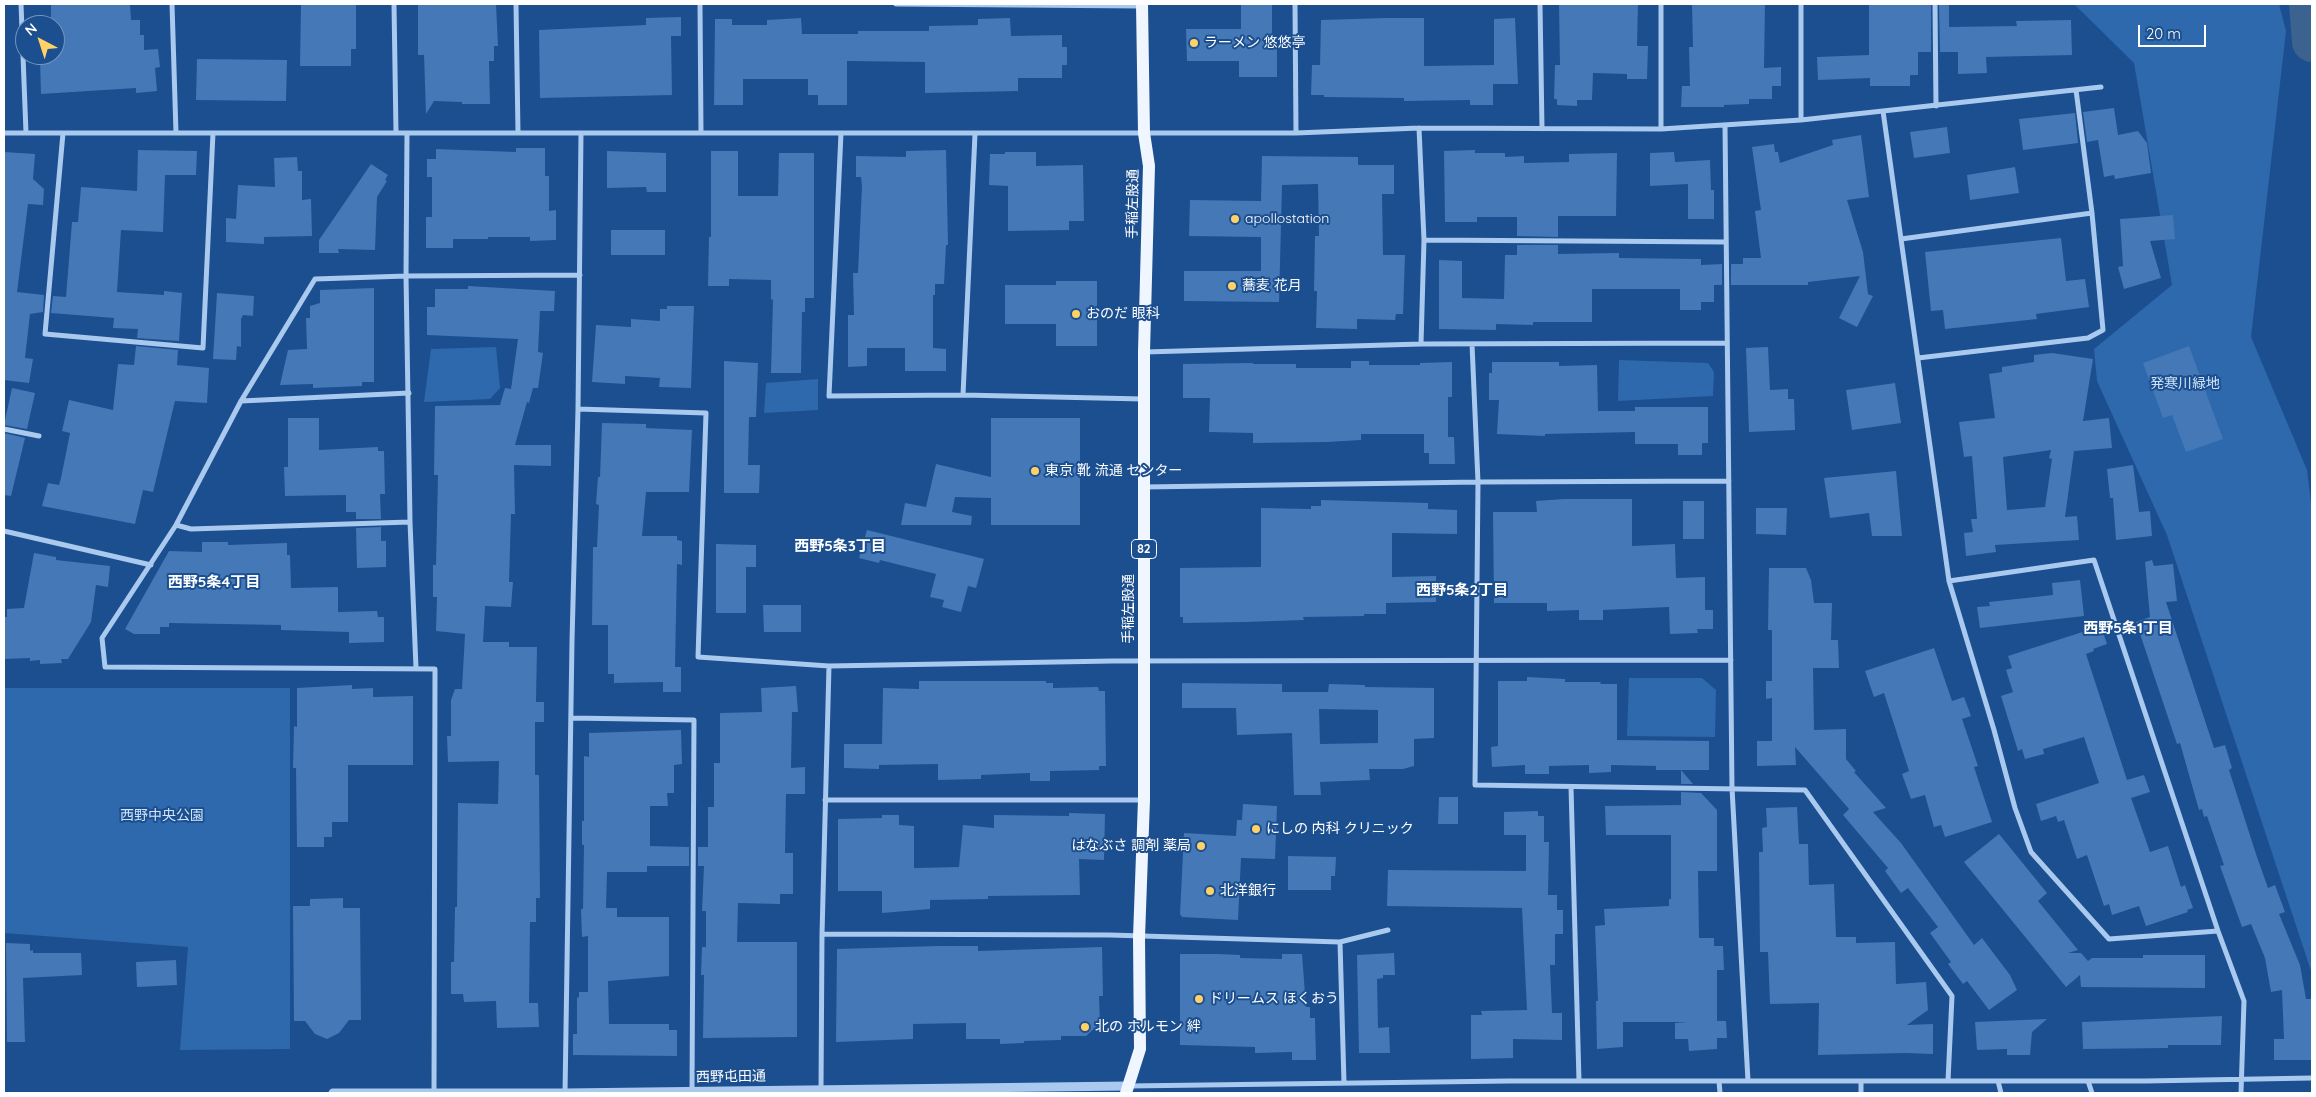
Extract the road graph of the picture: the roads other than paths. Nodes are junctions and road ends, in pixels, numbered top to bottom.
1 (21, 4) edge
2 (172, 4) edge
3 (394, 4) edge
4 (516, 4) edge
5 (700, 4) edge
6 (896, 4) edge
7 (1296, 4) edge
8 (1540, 4) edge
9 (1661, 4) edge
10 (1801, 4) edge
11 (1935, 4) edge
12 (1142, 5) edge
13 (2101, 87) dead end
14 (2076, 90) junction
15 (1936, 106) junction
16 (1883, 111) junction
17 (1801, 120) junction
18 (1725, 125) junction
19 (1419, 128) junction
20 (1542, 129) junction
21 (1661, 129) junction
22 (702, 132) junction
23 (4, 133) edge
24 (26, 133) junction
25 (64, 133) junction
26 (176, 133) junction
27 (213, 133) junction
28 (396, 133) junction
29 (407, 133) junction
30 (518, 133) junction
31 (580, 133) junction
32 (841, 133) junction
33 (1144, 133) junction
34 (1296, 133) junction
35 (975, 134) junction
36 (2092, 213) junction
37 (1424, 240) junction
38 (1901, 240) junction
39 (1726, 242) junction
40 (580, 275) junction
41 (406, 276) junction
42 (1727, 343) junction
43 (1421, 344) junction
44 (1472, 344) junction
45 (1144, 352) junction
46 (1918, 358) junction
47 (409, 393) junction
48 (963, 394) junction
49 (1144, 399) junction
50 (241, 401) junction
51 (578, 409) junction
52 (4, 429) edge
53 (39, 436) dead end
54 (1729, 481) junction
55 (1478, 482) junction
56 (1144, 487) junction
57 (410, 522) junction
58 (176, 525) junction
59 (4, 531) edge
60 (151, 565) junction
61 (1949, 581) junction
62 (1477, 660) junction
63 (1731, 660) junction
64 (1144, 661) junction
65 (829, 666) junction
66 (416, 668) junction
67 (572, 718) junction
68 (1571, 786) junction
69 (1732, 788) junction
70 (825, 800) junction
71 (1144, 800) junction
72 (1388, 930) dead end
73 (2218, 931) junction
74 (822, 934) junction
75 (1139, 937) junction
76 (1340, 942) junction
77 (2312, 1078) edge
78 (2242, 1079) junction
79 (1579, 1081) junction
80 (1719, 1081) junction
81 (1748, 1081) junction
82 (1861, 1081) junction
83 (1948, 1081) junction
84 (1998, 1081) junction
85 (2088, 1081) junction
86 (1344, 1083) junction
87 (1127, 1089) edge
88 (821, 1090) junction
89 (692, 1091) junction
90 (856, 1091) edge
91 (334, 1093) edge
92 (384, 1093) edge
93 (434, 1093) edge
94 (565, 1093) edge
95 (1720, 1093) edge
96 (1861, 1093) edge
97 (2001, 1093) edge
98 (2092, 1093) edge
99 (2241, 1093) edge

1 - 24 street
2 - 26 street
3 - 28 street
4 - 30 street
5 - 22 street
6 - 12 street
7 - 34 street
8 - 20 street
9 - 21 street
10 - 17 street
11 - 15 street
12 - 33 main road, 手稲左股通 / 82
13 - 14 street
14 - 15 street
14 - 36 street
15 - 16 street
16 - 17 street
16 - 38 street
17 - 18 street
18 - 21 street
18 - 39 street
19 - 20 street
19 - 34 street
19 - 37 street
20 - 21 street
22 - 31 street
22 - 32 street
23 - 24 street
24 - 25 street
25 - 26 street
25 - 27 street
26 - 27 street
27 - 28 street
28 - 29 street
29 - 30 street
29 - 41 street
30 - 31 street
31 - 40 street
32 - 35 street
32 - 48 street
33 - 34 street
33 - 35 street
33 - 45 main road, 手稲左股通 / 82
35 - 48 street
36 - 38 street
36 - 46 street
37 - 39 street
37 - 43 street
38 - 46 street
39 - 42 street
40 - 41 street
40 - 51 street
41 - 47 street
41 - 50 street
42 - 44 street
42 - 54 street
43 - 44 street
43 - 45 street
44 - 55 street
45 - 49 main road, 手稲左股通 / 82
46 - 61 street
47 - 50 street
47 - 57 street
48 - 49 street
49 - 56 main road, 手稲左股通 / 82
50 - 58 street
51 - 65 street
51 - 67 street
52 - 53 street
54 - 55 street
54 - 63 street
55 - 56 street
55 - 62 street
56 - 64 main road, 手稲左股通 / 82
57 - 58 street
57 - 66 street
58 - 60 street
59 - 60 street
60 - 66 street
61 - 73 street
61 - 73 street
62 - 63 street
62 - 64 street
62 - 68 street
63 - 69 street
64 - 65 street
64 - 71 main road, 手稲左股通 / 82
65 - 70 street
66 - 93 street
67 - 89 street
67 - 94 street
68 - 69 street
68 - 79 street
69 - 81 street
69 - 83 street
70 - 71 street
70 - 74 street
71 - 75 main road, 手稲左股通 / 82
72 - 76 street
73 - 78 street
74 - 75 street
74 - 88 street
75 - 76 street
75 - 87 main road, 手稲左股通 / 82
76 - 86 street
77 - 78 street
78 - 85 street
78 - 99 street
79 - 80 street
79 - 86 street
80 - 81 street
80 - 95 street
81 - 82 street
82 - 83 street
82 - 96 street
83 - 84 street
84 - 85 street
84 - 97 street
85 - 98 street
86 - 87 street
87 - 90 street, 西野屯田通
88 - 89 street, 西野屯田通
88 - 90 street, 西野屯田通
89 - 94 street, 西野屯田通
91 - 92 street, 西野屯田通
92 - 93 street, 西野屯田通
93 - 94 street, 西野屯田通

